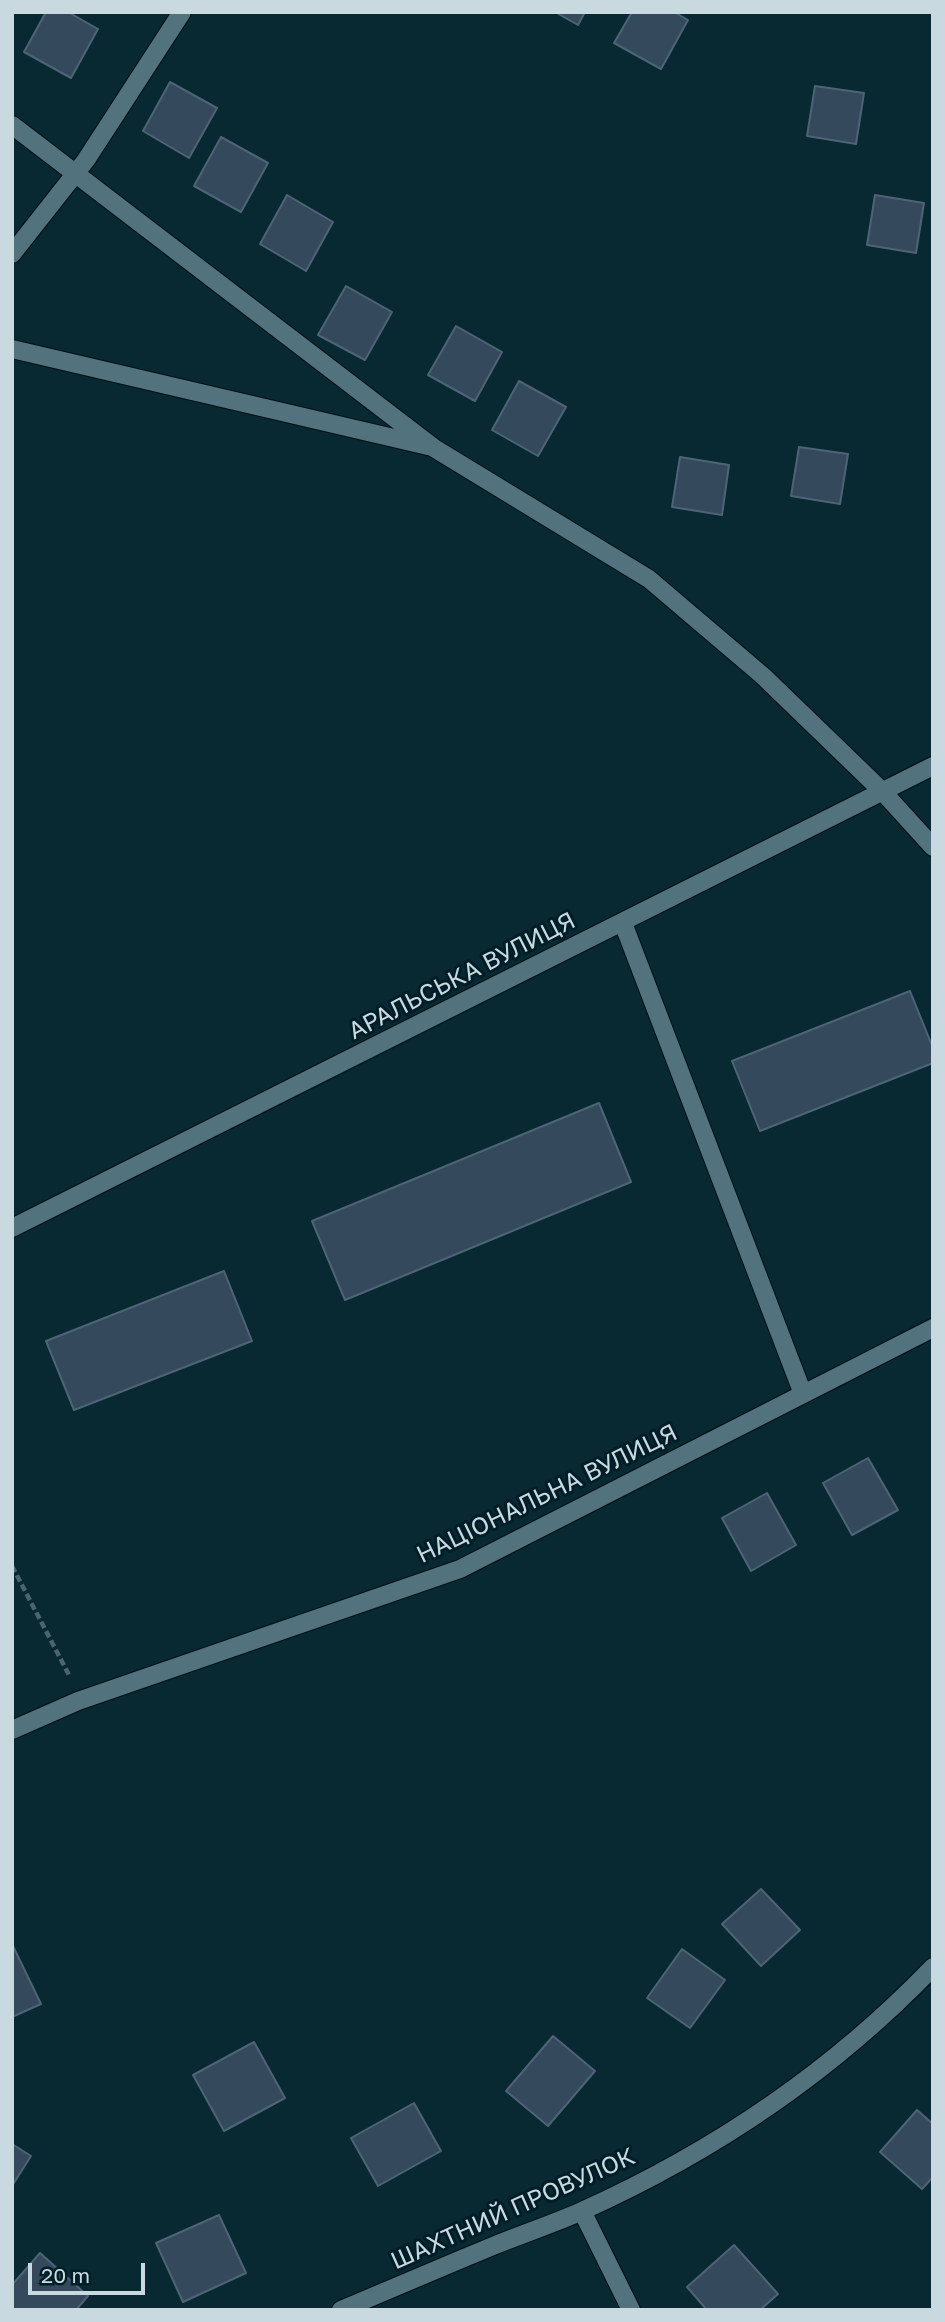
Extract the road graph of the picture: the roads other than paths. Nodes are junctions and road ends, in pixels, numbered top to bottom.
1 (182, 12) edge
2 (12, 125) edge
3 (75, 173) junction
4 (12, 254) edge
5 (12, 349) edge
6 (434, 448) junction
7 (933, 766) edge
8 (883, 792) junction
9 (933, 846) edge
10 (623, 923) junction
11 (12, 1228) edge
12 (933, 1328) edge
13 (803, 1394) junction
14 (12, 1730) edge
15 (933, 1967) edge
16 (582, 2211) junction
17 (341, 2310) edge
18 (631, 2310) edge

1 - 3 street
2 - 3 street
3 - 4 street
3 - 6 street
5 - 6 street
6 - 8 street
7 - 8 street, АРАЛЬСЬКА ВУЛИЦЯ
8 - 9 street
8 - 10 street, АРАЛЬСЬКА ВУЛИЦЯ
10 - 11 street, АРАЛЬСЬКА ВУЛИЦЯ
10 - 13 street
12 - 13 street, НАЦІОНАЛЬНА ВУЛИЦЯ
13 - 14 street, НАЦІОНАЛЬНА ВУЛИЦЯ
15 - 16 street, ШАХТНИЙ ПРОВУЛОК
16 - 17 street, ШАХТНИЙ ПРОВУЛОК
16 - 18 street

